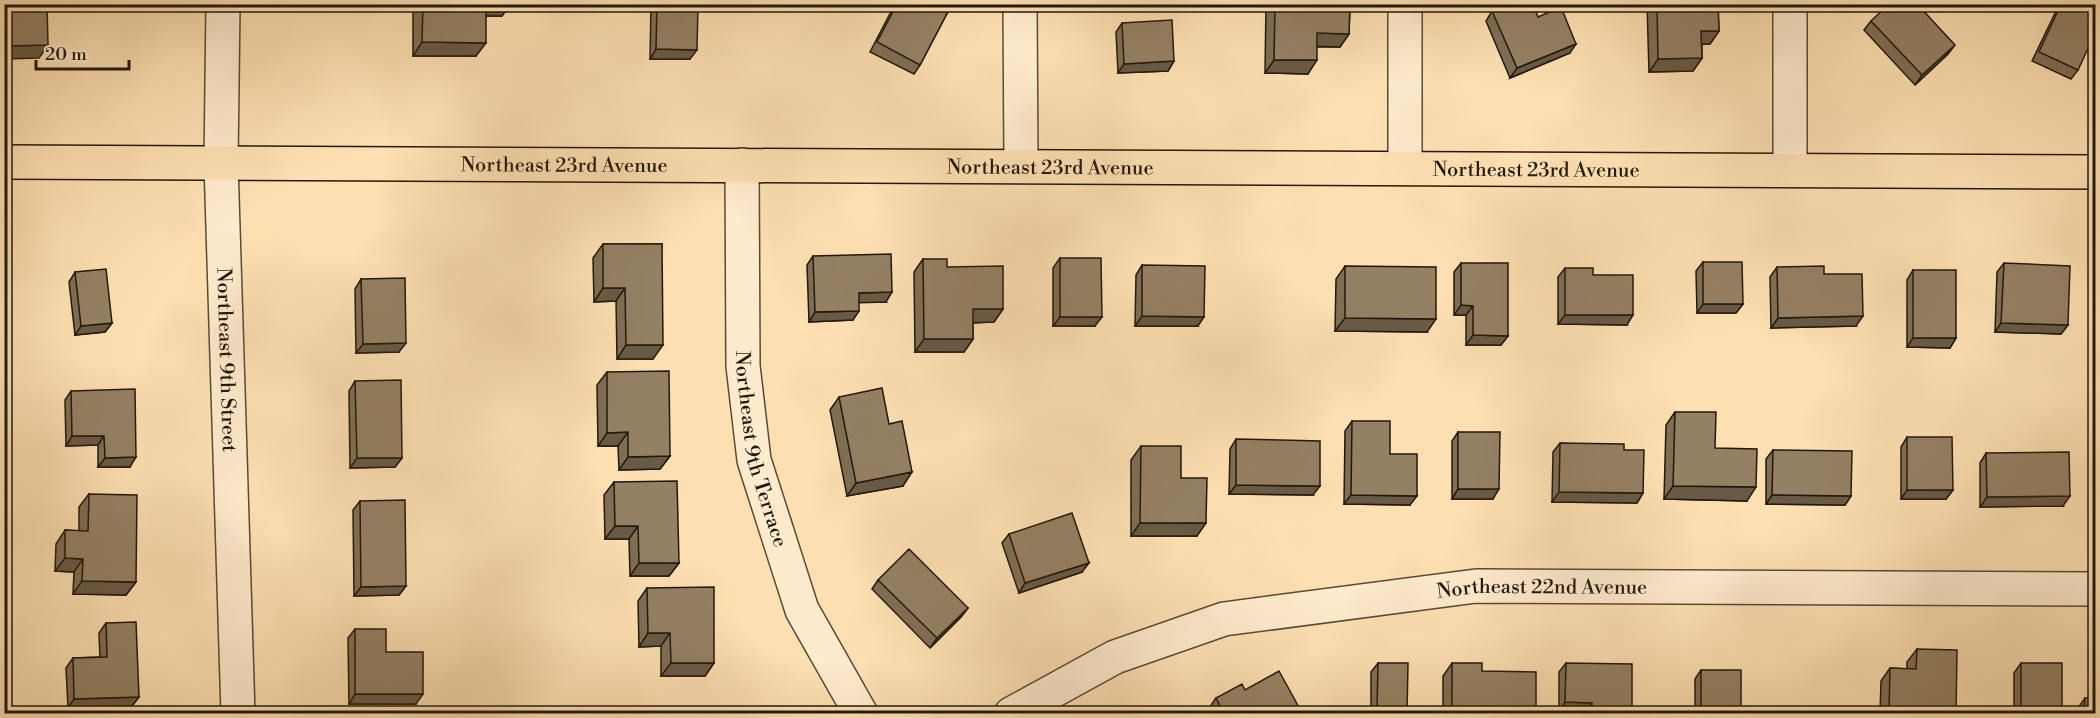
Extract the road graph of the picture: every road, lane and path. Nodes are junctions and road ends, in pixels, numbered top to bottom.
1 (223, 4) edge
2 (1020, 4) edge
3 (1405, 4) edge
4 (1790, 4) edge
5 (4, 162) edge
6 (221, 163) junction
7 (742, 165) junction
8 (1021, 166) junction
9 (1405, 167) junction
10 (1790, 170) junction
11 (2096, 172) edge
12 (2096, 589) edge
13 (238, 714) edge
14 (861, 714) edge
15 (1011, 714) edge

1 - 6 street, Northeast 9th Street
2 - 8 street
3 - 9 street
4 - 10 street
5 - 6 main road, Northeast 23rd Avenue
6 - 7 main road, Northeast 23rd Avenue
6 - 13 street, Northeast 9th Street
7 - 8 main road, Northeast 23rd Avenue
7 - 14 street, Northeast 9th Terrace
8 - 9 main road, Northeast 23rd Avenue
9 - 10 main road, Northeast 23rd Avenue
10 - 11 main road, Northeast 23rd Avenue
12 - 15 street, Northeast 22nd Avenue

